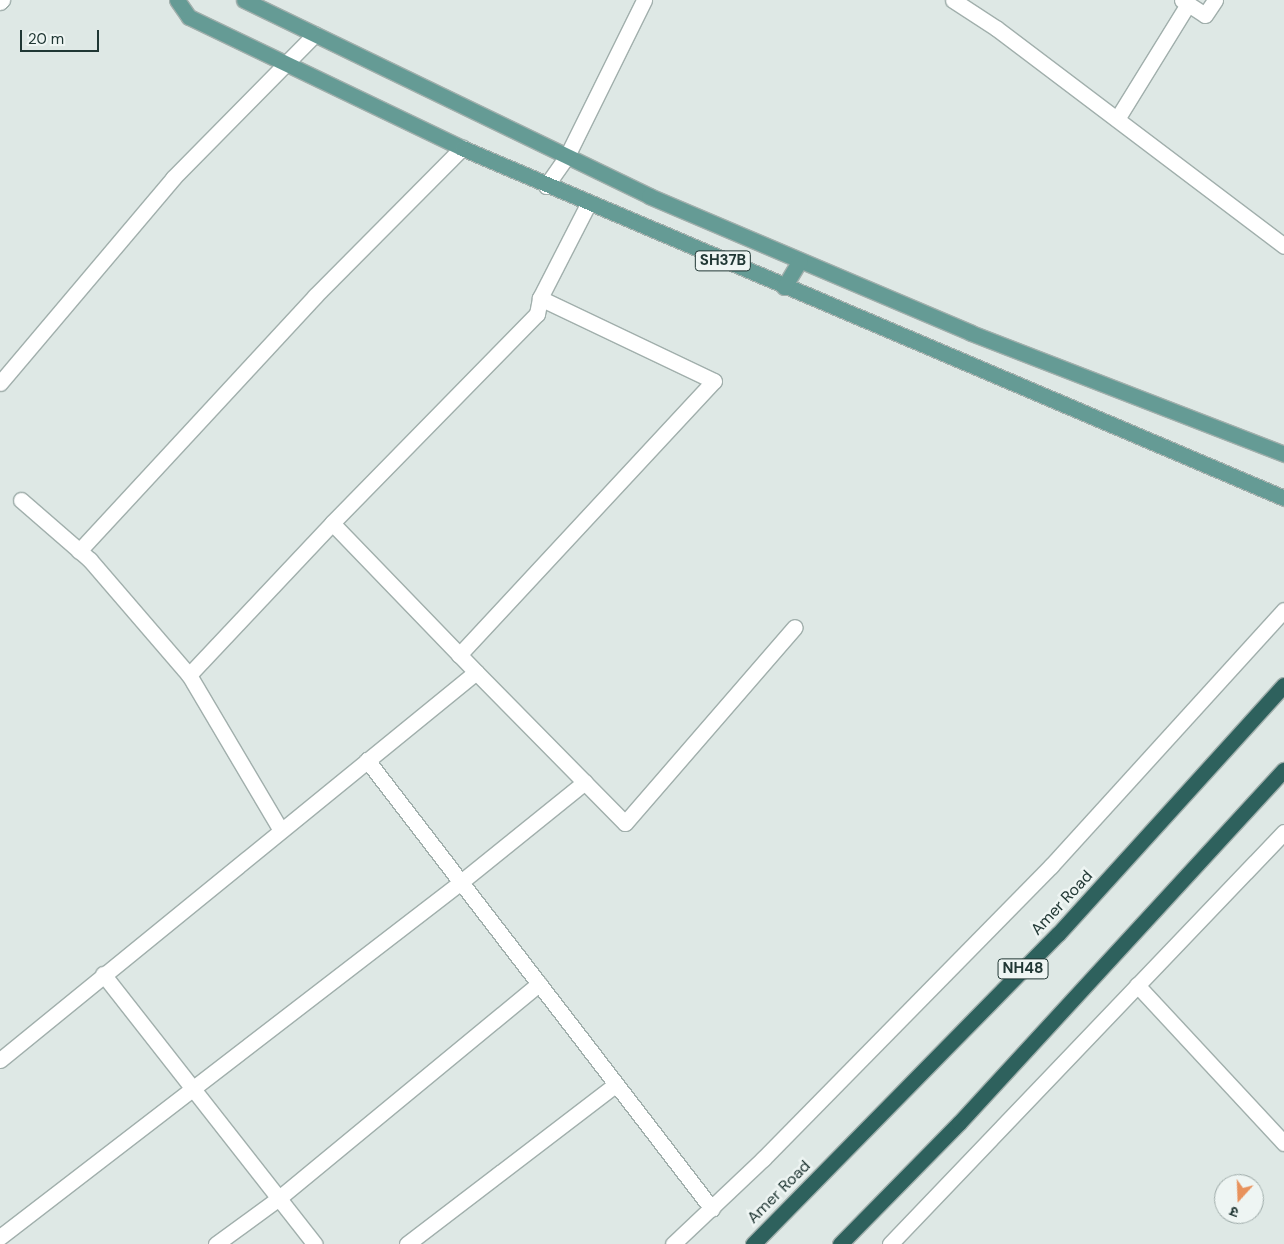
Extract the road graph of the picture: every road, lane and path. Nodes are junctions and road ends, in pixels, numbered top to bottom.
1 (177, 0) edge
2 (244, 0) edge
3 (644, 0) edge
4 (953, 0) edge
5 (1215, 0) edge
6 (1185, 2) edge
7 (315, 34) junction
8 (288, 63) junction
9 (1117, 119) junction
10 (462, 148) junction
11 (566, 156) junction
12 (546, 186) junction
13 (588, 204) junction
14 (1284, 246) edge
15 (800, 260) junction
16 (784, 287) junction
17 (540, 298) junction
18 (0, 383) edge
19 (1284, 454) edge
20 (1284, 498) edge
21 (21, 500) dead end
22 (332, 523) junction
23 (80, 551) junction
24 (1284, 610) edge
25 (795, 627) dead end
26 (460, 655) junction
27 (476, 672) junction
28 (189, 675) junction
29 (1284, 685) edge
30 (367, 760) junction
31 (1284, 770) edge
32 (585, 782) junction
33 (280, 829) junction
34 (1284, 832) edge
35 (461, 882) junction
36 (103, 974) junction
37 (539, 984) junction
38 (1137, 985) junction
39 (0, 1060) edge
40 (616, 1084) junction
41 (193, 1088) junction
42 (1284, 1143) edge
43 (279, 1198) junction
44 (712, 1209) junction
45 (0, 1237) edge
46 (216, 1244) edge
47 (315, 1244) edge
48 (407, 1244) edge
49 (672, 1244) edge
50 (753, 1244) edge
51 (840, 1244) edge
52 (890, 1244) edge

1 - 8 main road, SH37B
2 - 7 main road, SH37B
3 - 11 street
4 - 9 street
5 - 6 street
6 - 9 street
7 - 8 street
7 - 11 main road, SH37B
8 - 10 main road, SH37B
8 - 18 street
9 - 14 street
10 - 12 main road, SH37B
10 - 23 street
11 - 12 street
11 - 15 main road, SH37B
12 - 13 main road, SH37B
13 - 16 main road, SH37B
13 - 17 street
15 - 16 main road
15 - 19 main road, SH37B
16 - 20 main road, SH37B
17 - 22 street
17 - 26 street
21 - 23 street
22 - 26 street
22 - 28 street
23 - 28 street
24 - 44 street
25 - 32 street
26 - 27 street
27 - 30 street
27 - 32 street
28 - 33 street
29 - 50 highway, Amer Road / NH48
30 - 33 street
30 - 35 street
31 - 51 highway
32 - 35 street
33 - 36 street
34 - 38 street
35 - 37 street
35 - 41 street
36 - 39 street
36 - 41 street
37 - 40 street
37 - 43 street
38 - 42 street
38 - 52 street
40 - 44 street
40 - 48 street
41 - 43 street
41 - 45 street
43 - 46 street
43 - 47 street
44 - 49 street

